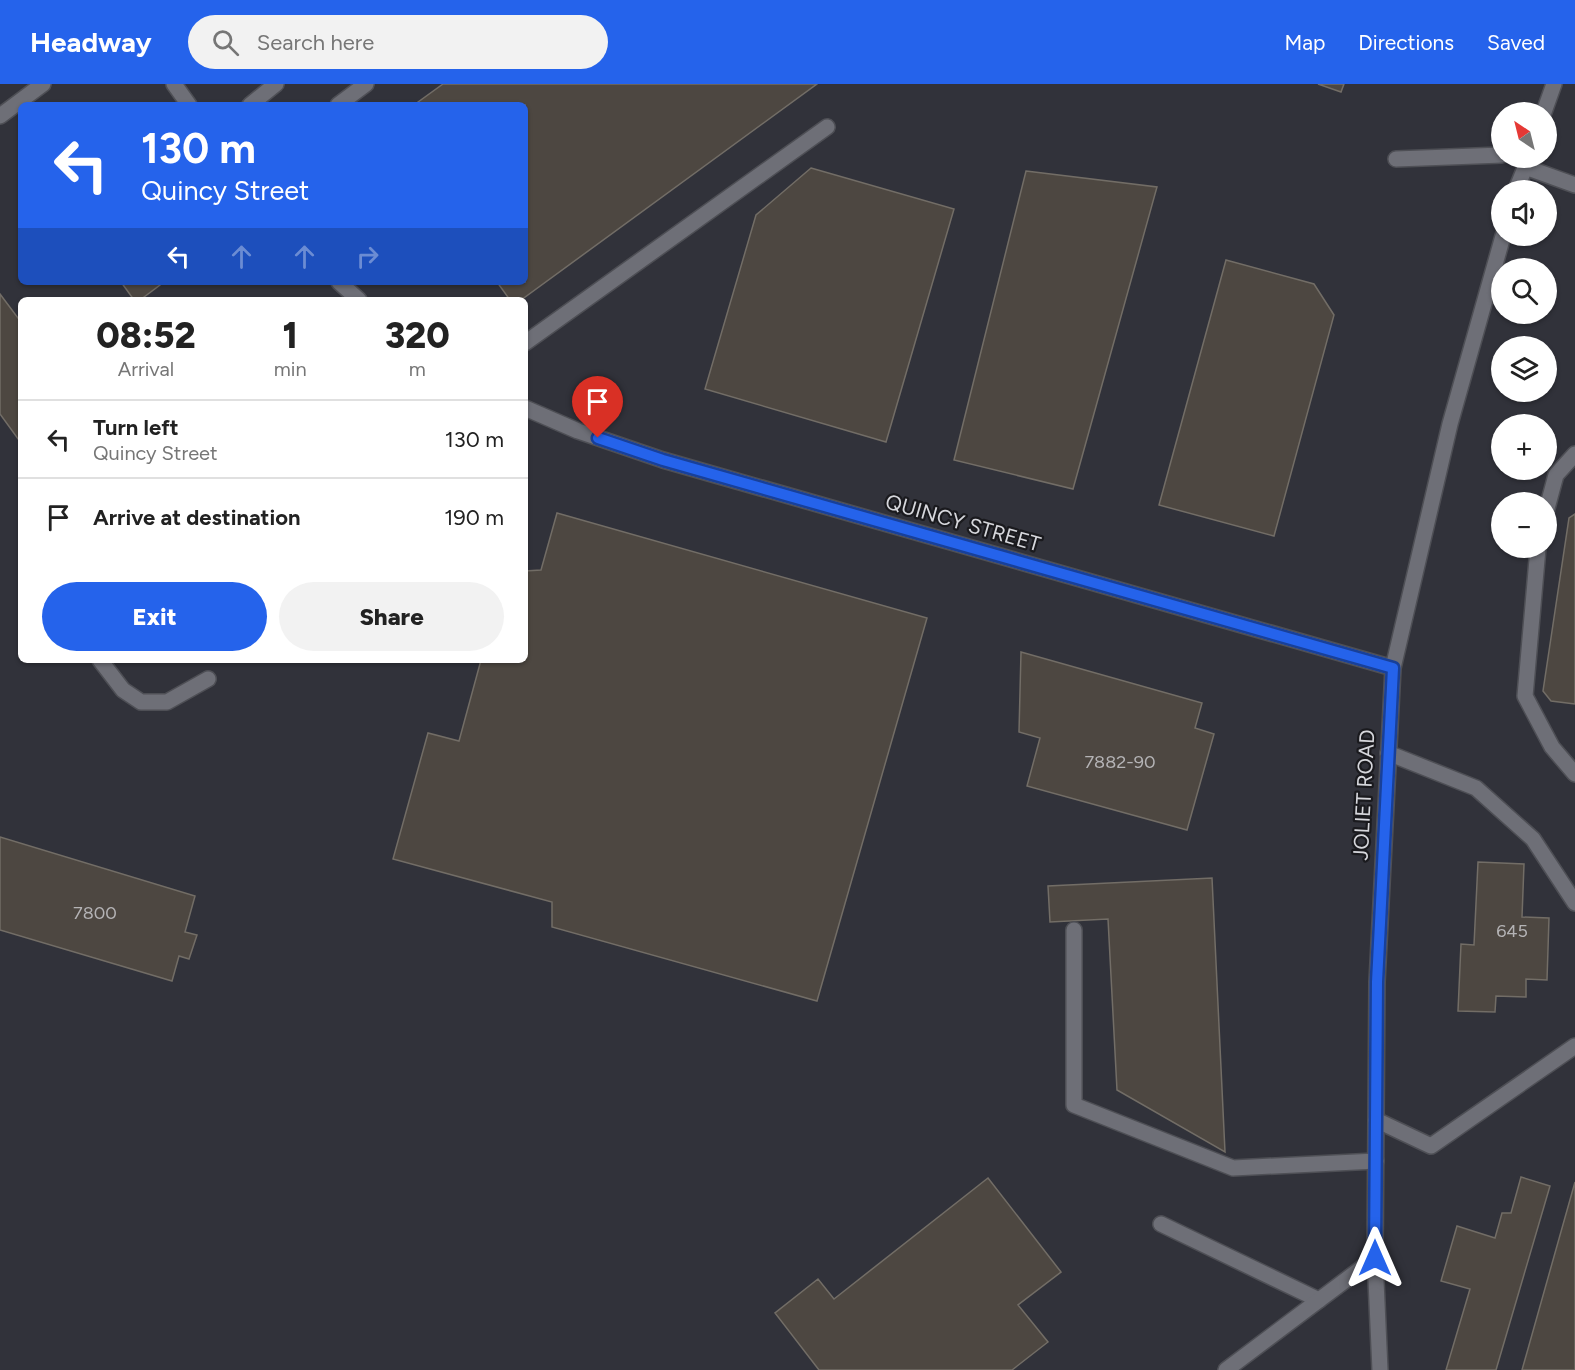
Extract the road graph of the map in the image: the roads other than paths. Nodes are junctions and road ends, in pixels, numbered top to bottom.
1 (43, 84) edge
2 (174, 84) edge
3 (276, 84) edge
4 (366, 84) edge
5 (1554, 84) edge
6 (19, 102) edge
7 (187, 102) edge
8 (254, 102) edge
9 (342, 102) edge
10 (1548, 102) edge
11 (18, 103) edge
12 (0, 116) edge
13 (827, 126) dead end
14 (1491, 155) edge
15 (1396, 159) dead end
16 (1540, 168) edge
17 (1575, 185) edge
18 (1500, 246) edge
19 (342, 285) edge
20 (356, 297) edge
21 (528, 341) edge
22 (528, 409) edge
23 (1575, 454) edge
24 (1551, 492) edge
25 (1537, 558) edge
26 (102, 663) edge
27 (1393, 668) junction
28 (208, 679) dead end
29 (1388, 753) junction
30 (1575, 774) edge
31 (1575, 903) edge
32 (1074, 930) dead end
33 (1575, 1046) edge
34 (1376, 1120) junction
35 (1376, 1161) junction
36 (1161, 1224) dead end
37 (1375, 1258) junction
38 (1319, 1300) junction
39 (1226, 1370) edge
40 (1380, 1370) edge

1 - 6 street
2 - 7 street
3 - 8 street
4 - 9 street
5 - 10 street
11 - 12 street
13 - 21 street
14 - 15 street
16 - 17 street
18 - 27 street, JOLIET ROAD
19 - 20 street
22 - 27 street, QUINCY STREET
23 - 24 street
25 - 30 street
26 - 28 street
27 - 29 street, JOLIET ROAD
29 - 31 street
29 - 34 street, JOLIET ROAD
32 - 35 street
33 - 34 street
34 - 35 street, JOLIET ROAD
35 - 37 street, JOLIET ROAD
36 - 38 street
37 - 38 street
37 - 40 street, JOLIET ROAD
38 - 39 street

